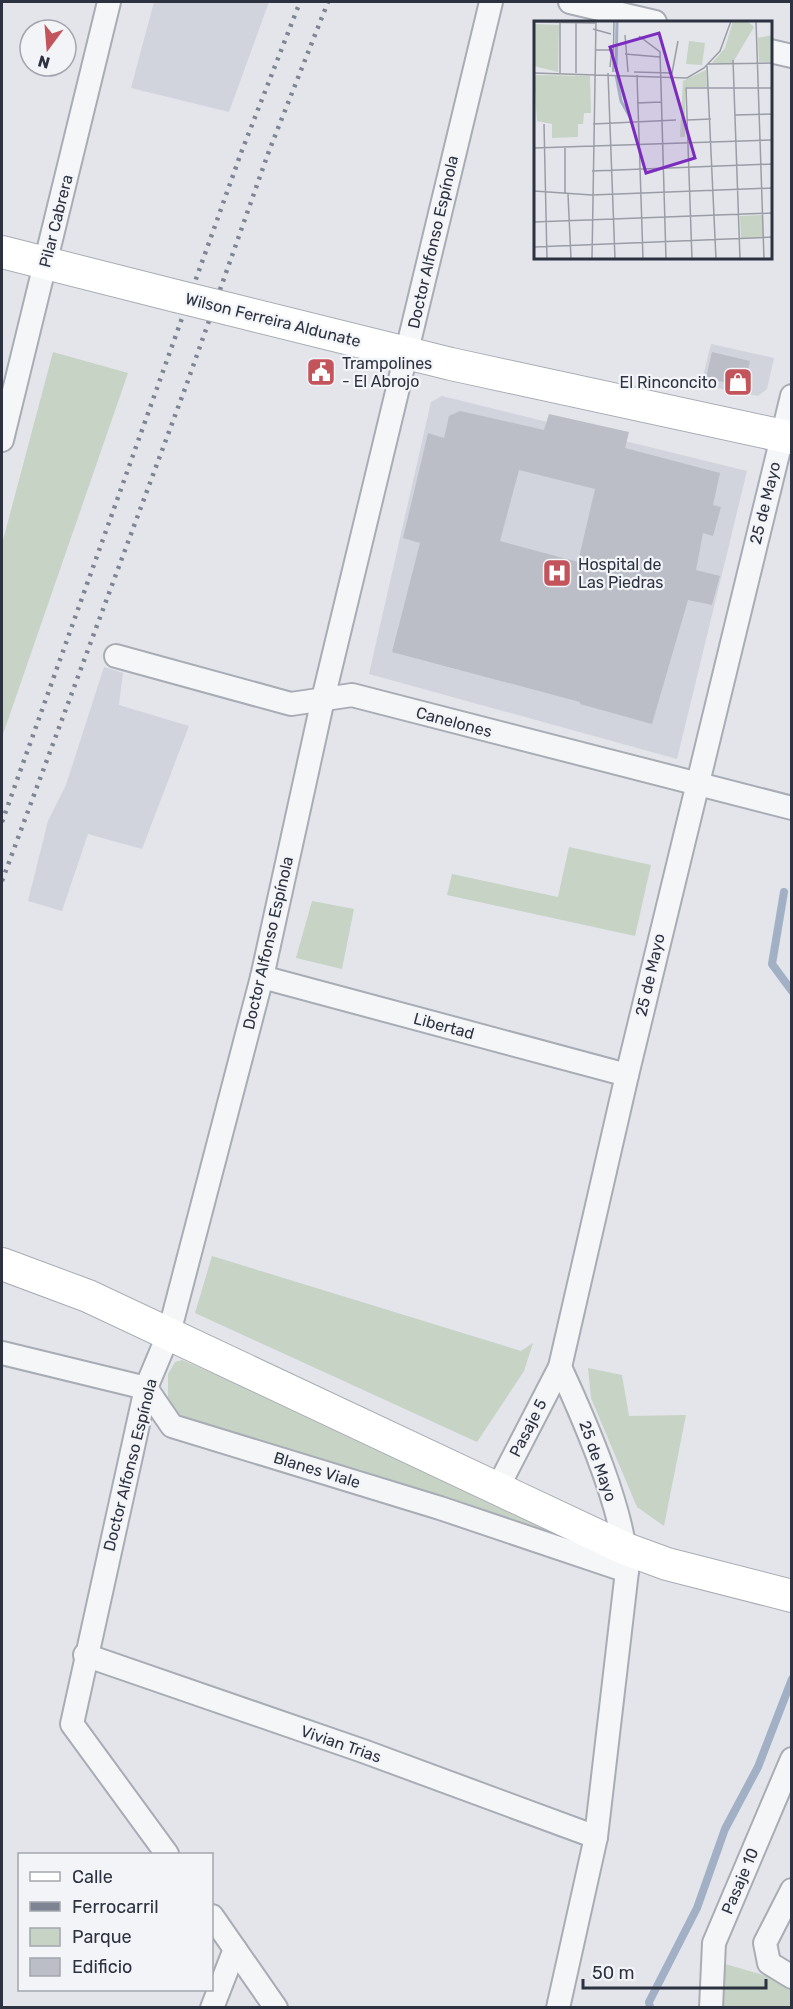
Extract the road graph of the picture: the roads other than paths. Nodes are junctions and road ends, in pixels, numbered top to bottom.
1 (109, 2) edge
2 (491, 2) edge
3 (570, 2) edge
4 (651, 21) edge
5 (772, 51) edge
6 (792, 56) edge
7 (2, 252) edge
8 (46, 263) junction
9 (407, 352) junction
10 (792, 396) edge
11 (787, 436) edge
12 (2, 440) edge
13 (116, 656) dead end
14 (323, 699) junction
15 (696, 784) junction
16 (792, 808) edge
17 (261, 977) junction
18 (627, 1075) junction
19 (2, 1264) edge
20 (168, 1333) junction
21 (2, 1353) edge
22 (560, 1367) junction
23 (146, 1388) junction
24 (497, 1489) junction
25 (626, 1560) junction
26 (792, 1596) edge
27 (85, 1655) junction
28 (792, 1759) edge
29 (596, 1837) junction
30 (166, 1853) edge
31 (792, 1890) edge
32 (213, 1917) edge
33 (235, 1949) junction
34 (792, 1977) edge
35 (212, 2007) edge
36 (276, 2007) edge
37 (558, 2007) edge
38 (711, 2007) edge

1 - 8 street, Pilar Cabrera
2 - 9 street, Doctor Alfonso Espínola
3 - 4 street
5 - 6 street
7 - 8 street, Wilson Ferreira Aldunate
8 - 9 street, Wilson Ferreira Aldunate, bridge
8 - 12 street, Pilar Cabrera
9 - 11 street, Wilson Ferreira Aldunate
9 - 14 street, Doctor Alfonso Espínola
10 - 11 street, 25 de Mayo
11 - 15 street, 25 de Mayo
13 - 14 street, Canelones
14 - 15 street, Canelones
14 - 17 street, Doctor Alfonso Espínola
15 - 16 street, Canelones
15 - 18 street, 25 de Mayo
17 - 18 street, Libertad
17 - 20 street, Doctor Alfonso Espínola
18 - 22 street, 25 de Mayo
19 - 20 street
20 - 23 street, Doctor Alfonso Espínola
20 - 24 street
21 - 23 street
22 - 24 street, Pasaje 5
22 - 25 street, 25 de Mayo
23 - 25 street, Blanes Viale
23 - 27 street, Doctor Alfonso Espínola
24 - 25 street
25 - 26 street
25 - 29 street, 25 de Mayo
27 - 29 street, Vivian Trias
27 - 30 street, Doctor Alfonso Espínola
28 - 38 street, Pasaje 10
29 - 37 street, 25 de Mayo
31 - 34 street
32 - 33 street
33 - 35 street
33 - 36 street

